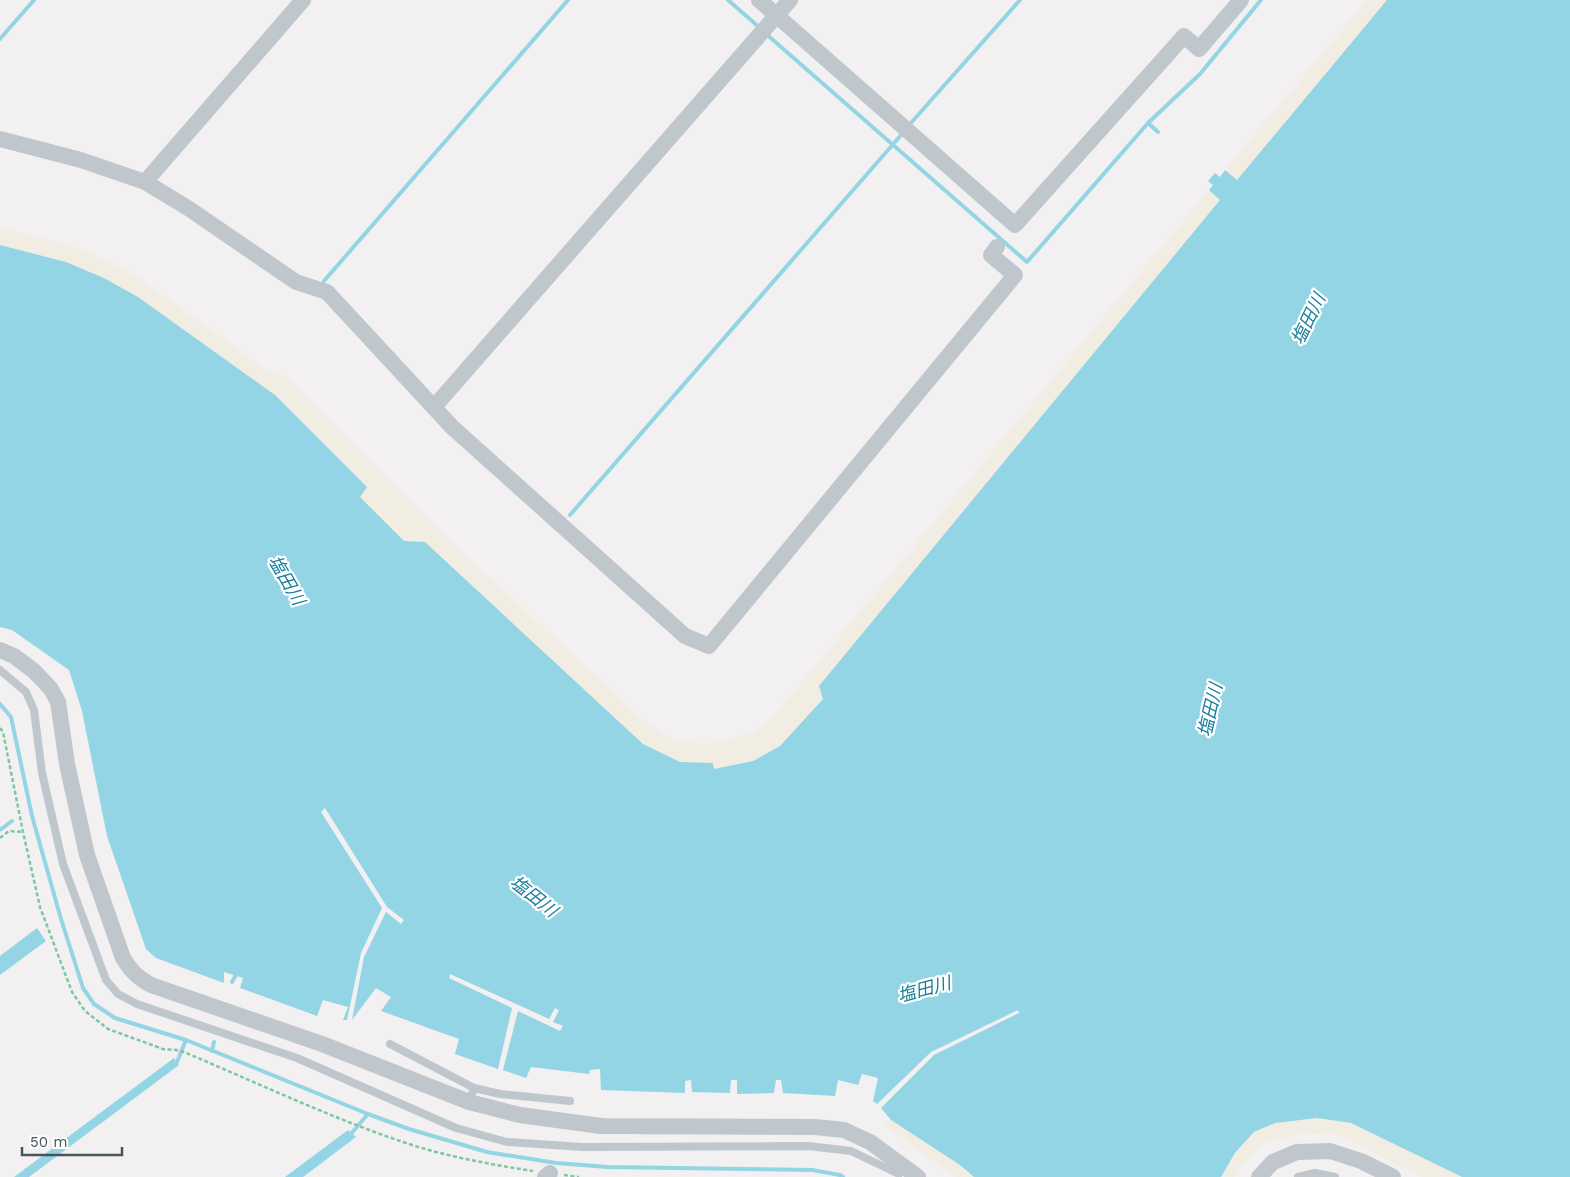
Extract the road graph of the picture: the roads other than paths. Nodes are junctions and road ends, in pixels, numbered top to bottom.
1 (304, 0) edge
2 (759, 0) edge
3 (790, 0) edge
4 (1241, 0) edge
5 (772, 19) junction
6 (0, 139) edge
7 (145, 182) junction
8 (997, 246) dead end
9 (434, 407) junction
10 (0, 650) edge
11 (0, 670) edge
12 (390, 1044) dead end
13 (472, 1095) junction
14 (570, 1101) dead end
15 (901, 1172) edge
16 (918, 1177) edge
17 (1259, 1177) edge
18 (1298, 1177) edge
19 (1335, 1177) edge
20 (1393, 1177) edge

1 - 7 street
2 - 5 street
3 - 5 street
4 - 5 street
5 - 9 street
6 - 7 street
7 - 9 street
8 - 9 street
10 - 13 street
11 - 15 lane
12 - 13 lane
13 - 14 lane
13 - 15 street
15 - 16 street
17 - 20 street
18 - 19 lane

